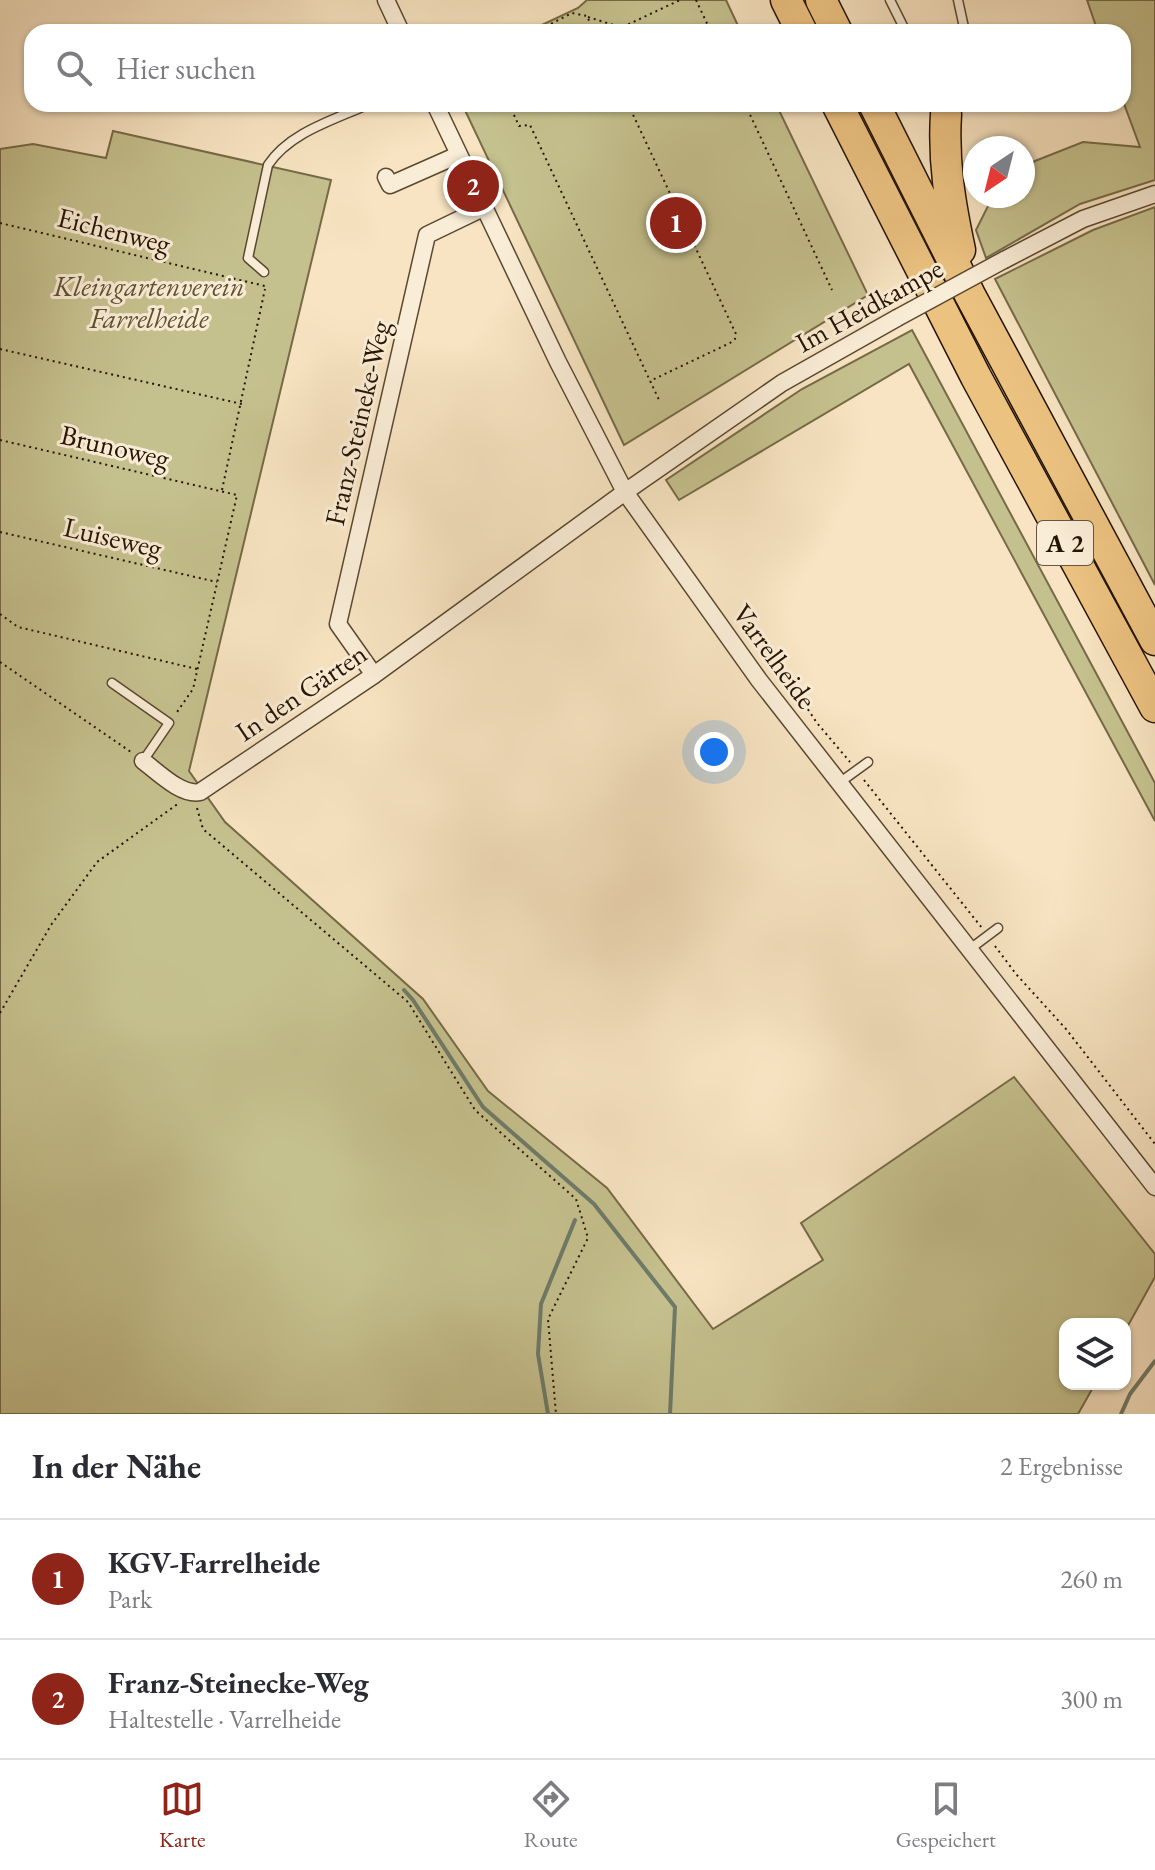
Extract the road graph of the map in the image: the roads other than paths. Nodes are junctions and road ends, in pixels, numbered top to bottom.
1 (386, 0) edge
2 (786, 0) edge
3 (821, 0) edge
4 (890, 0) edge
5 (958, 0) edge
6 (397, 24) edge
7 (798, 24) edge
8 (833, 24) edge
9 (902, 24) edge
10 (963, 24) edge
11 (351, 112) edge
12 (439, 112) edge
13 (841, 112) edge
14 (878, 112) edge
15 (945, 112) edge
16 (458, 155) junction
17 (386, 177) dead end
18 (1155, 194) edge
19 (483, 208) junction
20 (264, 272) dead end
21 (970, 295) junction
22 (625, 492) junction
23 (1155, 640) edge
24 (374, 675) junction
25 (112, 683) dead end
26 (1155, 707) edge
27 (143, 761) joint
28 (868, 762) dead end
29 (839, 784) junction
30 (998, 928) dead end
31 (969, 950) junction
32 (1155, 1187) edge

1 - 6 street
2 - 7 highway
3 - 8 highway
4 - 9 lane
5 - 10 lane
11 - 20 lane
12 - 16 street, Varrelheide
13 - 26 highway, A 2
14 - 21 highway, A 2
15 - 21 highway
16 - 17 street
16 - 19 street, Varrelheide
18 - 22 street, Im Heidkampe, bridge
19 - 22 street, Varrelheide
19 - 24 street, Franz-Steineke-Weg
21 - 23 highway, A 2
22 - 24 street, In den Gärten
22 - 29 street, Varrelheide
24 - 27 street, In den Gärten
25 - 27 lane
28 - 29 lane
29 - 31 street, Varrelheide
30 - 31 lane
31 - 32 street, Varrelheide

